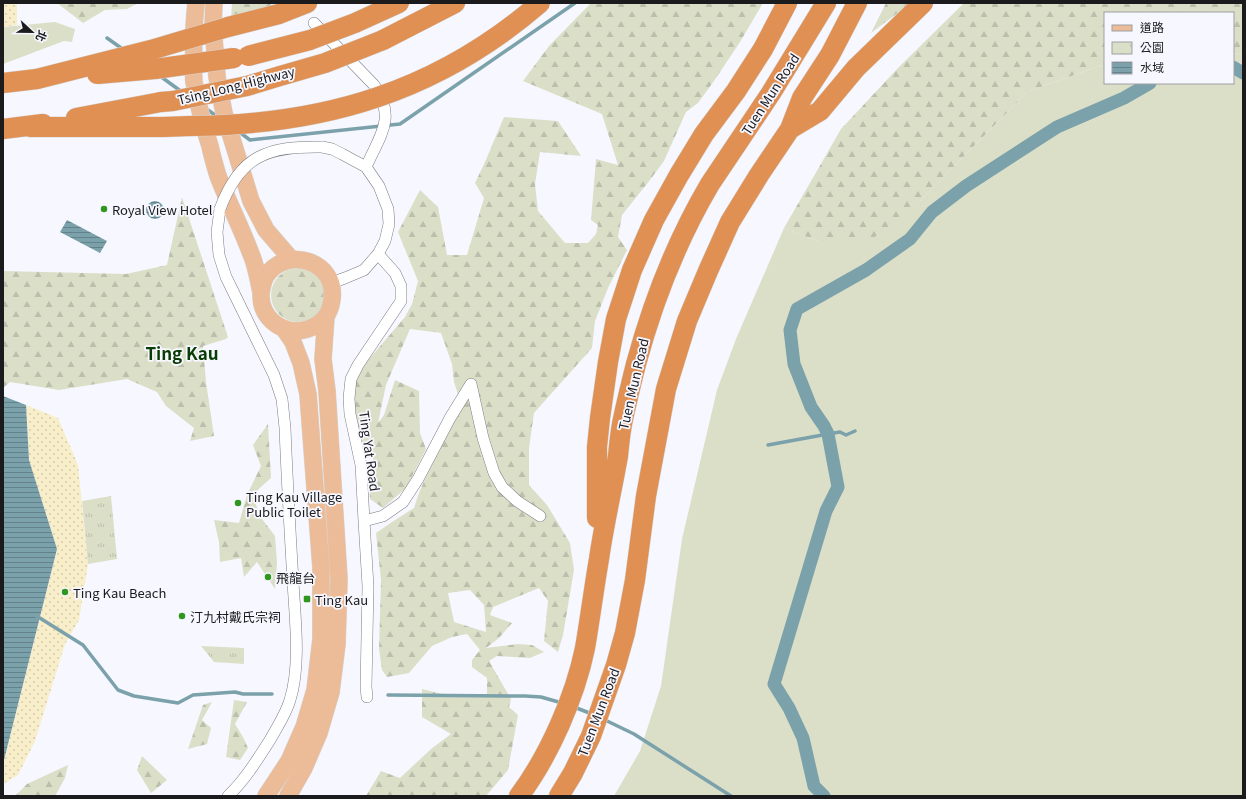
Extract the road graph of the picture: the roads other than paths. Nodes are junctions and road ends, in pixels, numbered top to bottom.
1 (196, 3) edge
2 (214, 3) edge
3 (307, 3) edge
4 (399, 3) edge
5 (455, 3) edge
6 (540, 3) edge
7 (787, 3) edge
8 (826, 3) edge
9 (858, 3) edge
10 (923, 3) edge
11 (314, 23) dead end
12 (37, 79) junction
13 (3, 83) edge
14 (204, 126) junction
15 (30, 127) junction
16 (3, 129) edge
17 (790, 129) junction
18 (366, 167) junction
19 (378, 254) junction
20 (291, 259) junction
21 (331, 283) junction
22 (261, 293) junction
23 (326, 316) junction
24 (284, 329) junction
25 (604, 491) junction
26 (540, 516) dead end
27 (364, 521) junction
28 (367, 697) dead end
29 (228, 796) edge
30 (266, 796) edge
31 (288, 796) edge
32 (519, 796) edge
33 (559, 796) edge

1 - 14 main road
2 - 20 main road, bridge
3 - 12 highway, bridge
4 - 12 highway, Tsing Long Highway, bridge
5 - 15 highway, Tsing Long Highway, bridge
6 - 14 highway, bridge
7 - 25 highway
8 - 25 highway, Tuen Mun Road
9 - 17 highway, Tuen Mun Road
10 - 17 highway
11 - 18 street
12 - 13 highway
14 - 15 highway, bridge
14 - 22 main road
15 - 16 highway
17 - 33 highway, Tuen Mun Road
18 - 19 street
18 - 29 street, bridge
19 - 21 street
19 - 27 street, Ting Yat Road
20 - 21 main road
20 - 22 main road
21 - 23 main road
22 - 24 main road
23 - 24 main road
23 - 31 main road
24 - 30 main road
25 - 32 highway
26 - 27 street
27 - 28 street, Ting Yat Road

